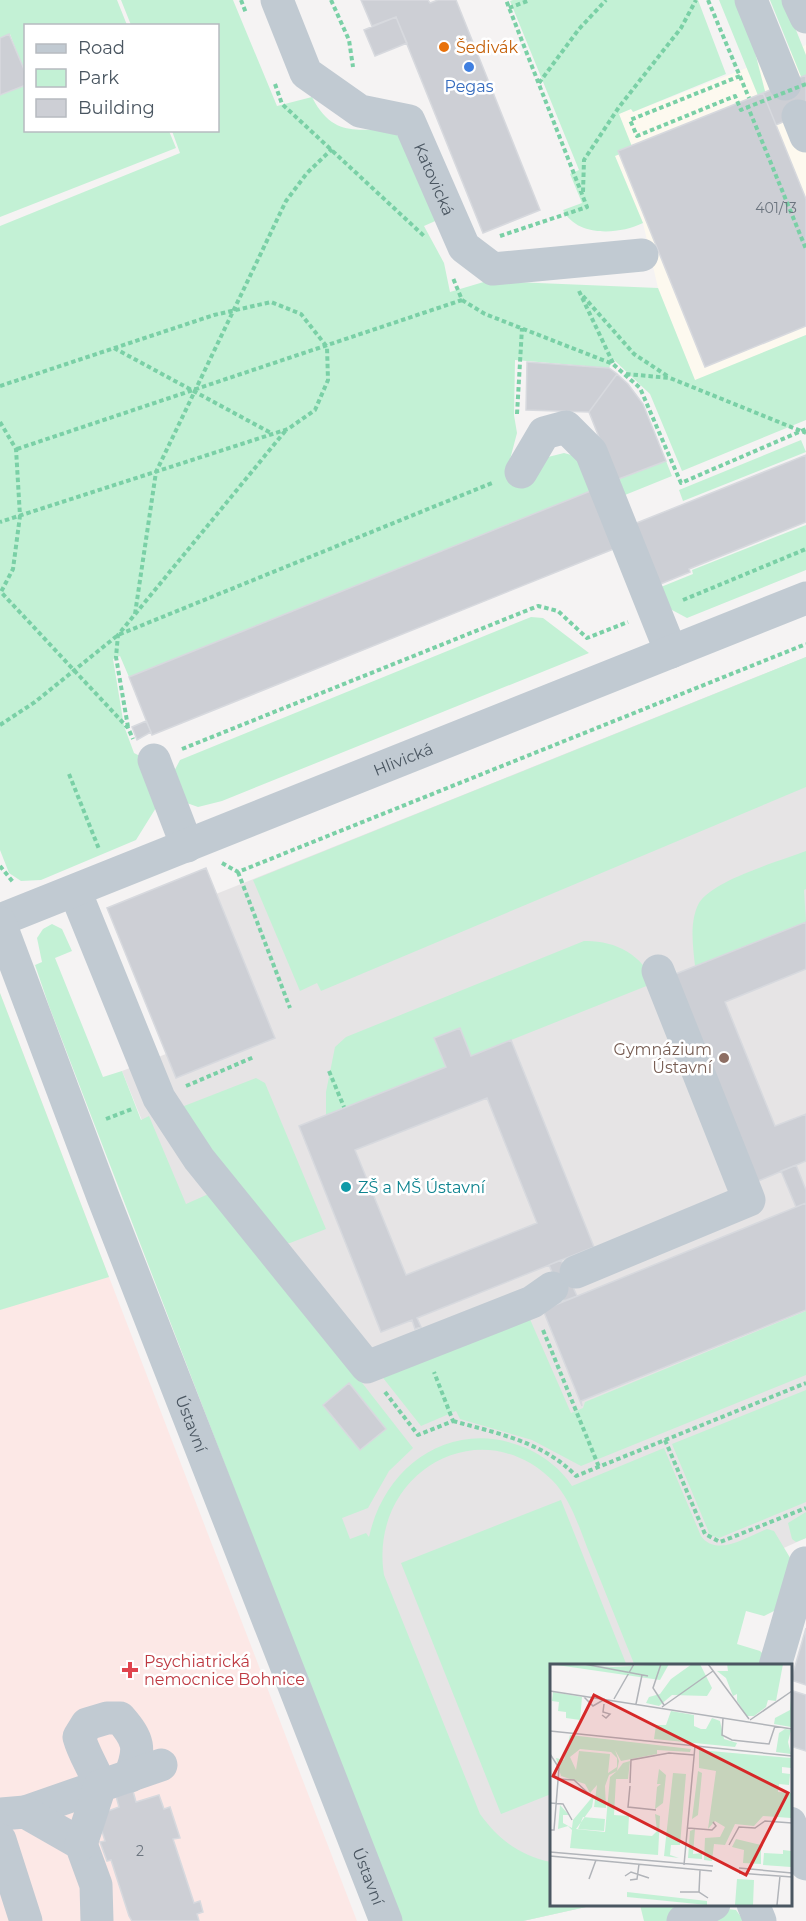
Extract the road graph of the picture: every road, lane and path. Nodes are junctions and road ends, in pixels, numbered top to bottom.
1 (241, 0) edge
2 (277, 0) edge
3 (332, 0) edge
4 (506, 0) edge
5 (530, 0) edge
6 (606, 0) edge
7 (696, 0) edge
8 (708, 0) edge
9 (751, 0) edge
10 (798, 0) edge
11 (509, 8) junction
12 (806, 18) edge
13 (249, 21) dead end
14 (349, 40) dead end
15 (740, 76) junction
16 (274, 83) dead end
17 (539, 83) junction
18 (795, 84) edge
19 (749, 98) dead end
20 (748, 107) junction
21 (332, 149) junction
22 (582, 195) junction
23 (806, 249) edge
24 (454, 251) junction
25 (642, 255) dead end
26 (575, 282) dead end
27 (579, 291) junction
28 (462, 300) junction
29 (233, 311) junction
30 (522, 328) junction
31 (327, 347) junction
32 (113, 348) junction
33 (613, 364) junction
34 (626, 374) junction
35 (669, 378) junction
36 (0, 386) edge
37 (194, 392) junction
38 (517, 414) dead end
39 (0, 422) edge
40 (288, 429) junction
41 (804, 431) edge
42 (272, 434) junction
43 (16, 449) junction
44 (156, 472) junction
45 (521, 472) joint
46 (20, 516) junction
47 (0, 522) edge
48 (806, 549) edge
49 (0, 592) edge
50 (806, 598) edge
51 (654, 612) junction
52 (135, 614) junction
53 (118, 635) junction
54 (806, 644) edge
55 (670, 652) junction
56 (74, 669) junction
57 (0, 725) edge
58 (128, 728) junction
59 (154, 760) junction
60 (69, 774) dead end
61 (199, 852) junction
62 (102, 858) dead end
63 (238, 872) junction
64 (75, 891) junction
65 (0, 921) edge
66 (658, 970) dead end
67 (290, 1008) dead end
68 (254, 1057) dead end
69 (329, 1071) dead end
70 (159, 1098) junction
71 (344, 1107) dead end
72 (107, 1120) dead end
73 (553, 1287) junction
74 (423, 1345) junction
75 (367, 1367) junction
76 (806, 1383) edge
77 (453, 1421) junction
78 (665, 1440) junction
79 (598, 1467) junction
80 (806, 1508) edge
81 (806, 1563) edge
82 (777, 1664) edge
83 (161, 1765) dead end
84 (130, 1776) junction
85 (100, 1786) junction
86 (13, 1813) edge
87 (791, 1828) edge
88 (0, 1840) edge
89 (81, 1844) junction
90 (806, 1864) edge
91 (806, 1869) edge
92 (791, 1875) edge
93 (712, 1906) edge
94 (753, 1906) edge
95 (26, 1921) edge
96 (97, 1921) edge
97 (386, 1921) edge
98 (683, 1921) edge
99 (760, 1921) edge

1 - 13 path
2 - 24 street, Katovická
3 - 14 path
4 - 11 path
5 - 11 path
6 - 17 path
7 - 22 path
8 - 15 path
9 - 18 street
10 - 12 street
11 - 17 path
15 - 19 path
15 - 20 path
16 - 21 path
17 - 22 path
18 - 20 path, bridge
20 - 23 path, bridge
21 - 24 path
21 - 29 path
22 - 24 path
24 - 25 street
24 - 28 path
26 - 27 path
27 - 33 path
27 - 35 path
28 - 30 path
28 - 31 path
29 - 31 path
29 - 32 path
29 - 37 path
30 - 33 path
30 - 38 path
31 - 37 path
31 - 40 path
32 - 36 path
32 - 37 path
33 - 34 path
34 - 35 path
34 - 41 path
35 - 41 path
37 - 42 path
37 - 43 path
37 - 44 path
39 - 43 path
40 - 42 path
40 - 52 path
42 - 44 path
43 - 46 path
44 - 46 path
44 - 52 path
45 - 51 street
45 - 53 path
46 - 47 path
46 - 49 path
48 - 51 path
49 - 56 path
50 - 55 street, Hlivická
51 - 55 street
51 - 59 path
52 - 53 path
53 - 56 path
53 - 58 path
54 - 63 path
55 - 61 street, Hlivická
56 - 57 path
56 - 58 path
58 - 59 path
59 - 61 street
60 - 62 path
61 - 63 path
61 - 64 street, Hlivická
63 - 67 path
64 - 65 street, Hlivická
64 - 70 street
65 - 97 street, Ústavní
66 - 73 street
68 - 70 path
69 - 71 path
70 - 72 path
70 - 75 street
73 - 74 street
73 - 79 path
74 - 75 street
74 - 77 path
75 - 77 path
76 - 78 path
77 - 79 path
78 - 79 path
78 - 80 path
81 - 82 street
83 - 84 street
84 - 85 street
84 - 85 street
85 - 86 street
85 - 89 street
86 - 89 street
87 - 90 street
88 - 95 street
89 - 96 street
91 - 92 street
93 - 98 street
94 - 99 street

